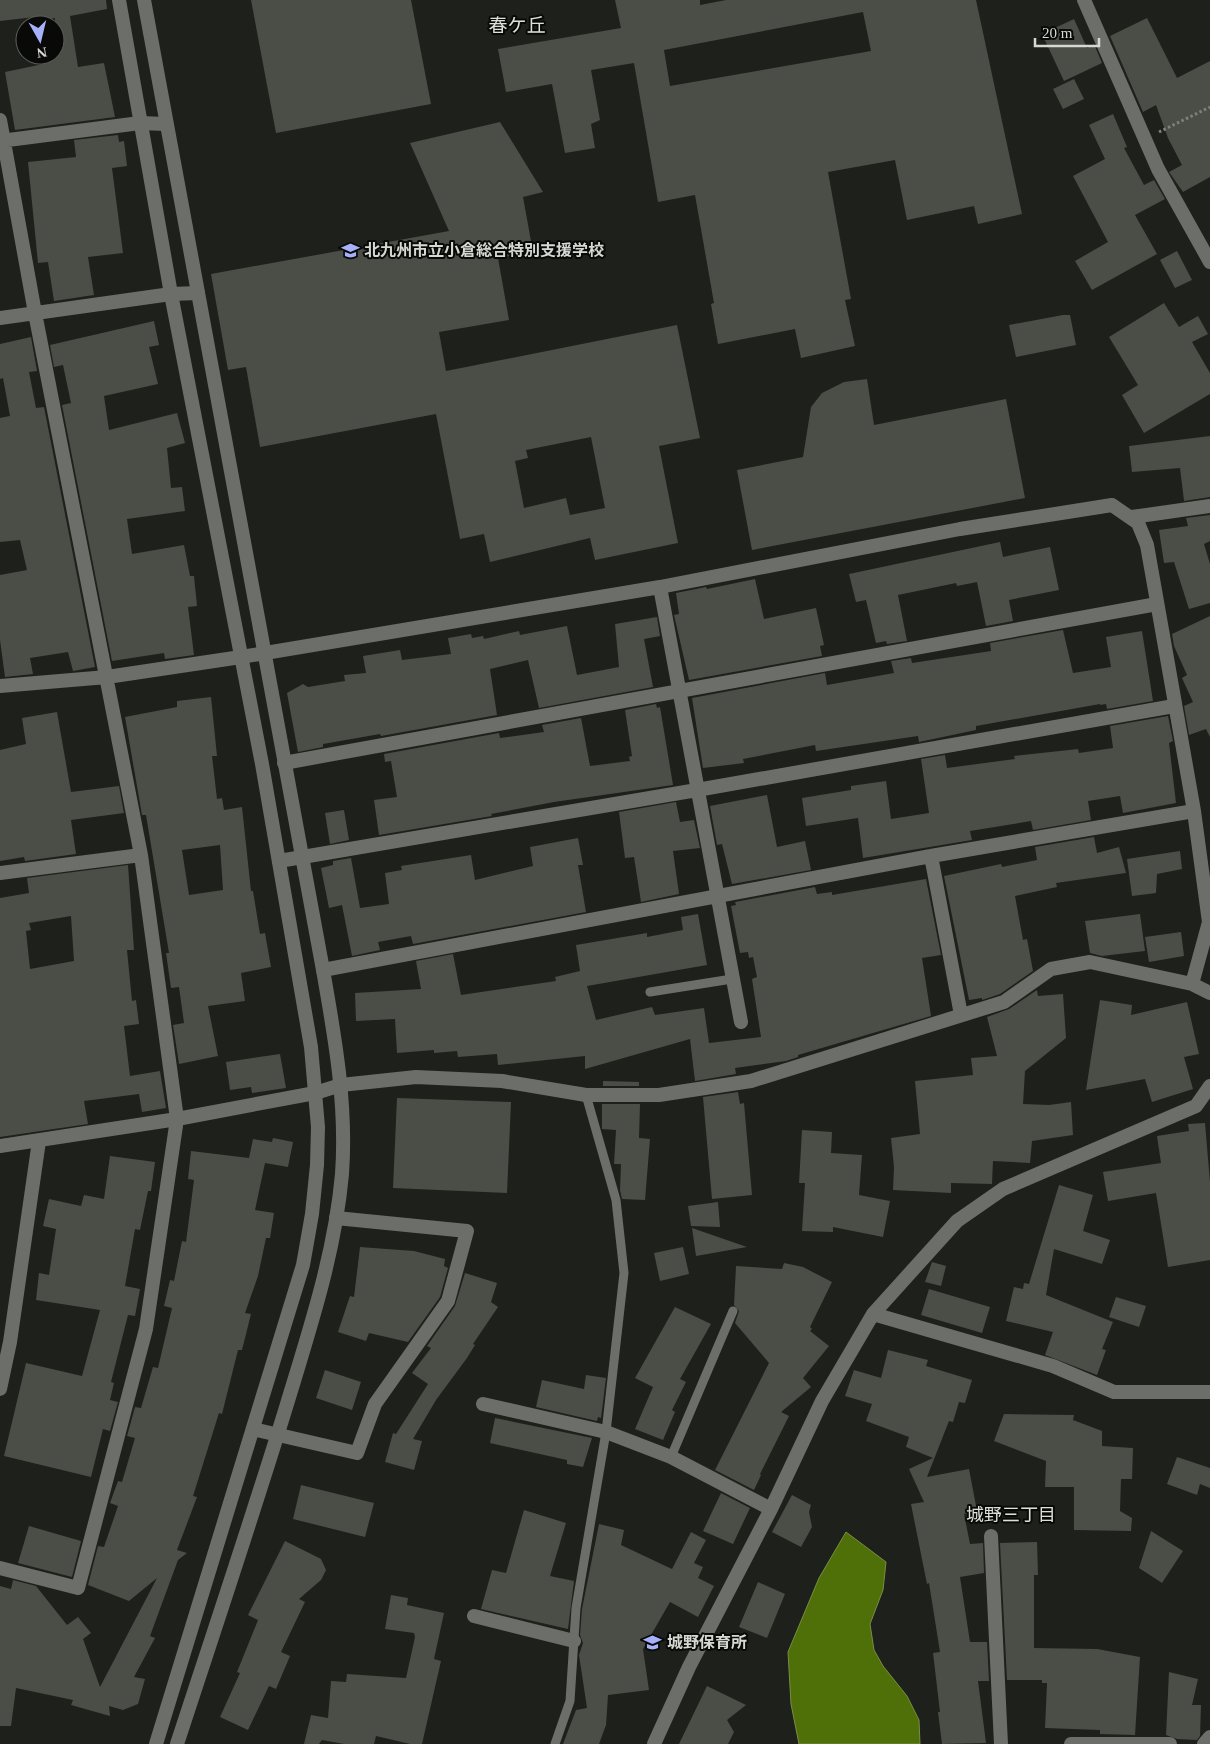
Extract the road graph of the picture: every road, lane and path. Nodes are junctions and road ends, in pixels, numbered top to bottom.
1 (119, 0) edge
2 (144, 0) edge
3 (1084, 0) edge
4 (1210, 107) edge
5 (0, 120) edge
6 (140, 123) junction
7 (166, 124) junction
8 (1145, 138) junction
9 (2, 141) edge
10 (1210, 260) edge
11 (171, 294) junction
12 (198, 294) junction
13 (35, 313) junction
14 (0, 318) edge
15 (1210, 506) edge
16 (1132, 517) junction
17 (660, 587) junction
18 (1157, 604) junction
19 (264, 653) junction
20 (242, 657) junction
21 (107, 676) junction
22 (0, 686) edge
23 (680, 692) junction
24 (1174, 706) junction
25 (284, 763) junction
26 (698, 790) junction
27 (1194, 811) junction
28 (141, 855) junction
29 (932, 856) junction
30 (302, 857) junction
31 (279, 860) junction
32 (0, 873) edge
33 (717, 897) junction
34 (323, 970) junction
35 (732, 979) junction
36 (1192, 984) junction
37 (650, 992) dead end
38 (1210, 993) edge
39 (961, 1015) junction
40 (741, 1022) dead end
41 (341, 1085) junction
42 (1210, 1086) edge
43 (315, 1093) junction
44 (586, 1095) junction
45 (177, 1119) junction
46 (39, 1141) junction
47 (0, 1146) edge
48 (336, 1218) junction
49 (733, 1312) dead end
50 (873, 1314) junction
51 (0, 1389) edge
52 (1210, 1392) edge
53 (482, 1404) dead end
54 (253, 1429) junction
55 (606, 1432) junction
56 (277, 1436) junction
57 (671, 1457) junction
58 (771, 1509) junction
59 (991, 1536) dead end
60 (0, 1568) edge
61 (474, 1616) dead end
62 (574, 1641) junction
63 (1210, 1737) edge
64 (156, 1744) edge
65 (177, 1744) edge
66 (555, 1744) edge
67 (654, 1744) edge
68 (1001, 1744) edge
69 (1071, 1744) edge
70 (1170, 1744) edge
71 (1204, 1744) edge

1 - 6 street
2 - 7 street
3 - 8 street
4 - 8 path
5 - 9 street
6 - 7 street
6 - 9 street
6 - 11 street
7 - 12 street
8 - 10 street
9 - 13 street
11 - 12 street
11 - 13 street
11 - 20 street
12 - 19 street
13 - 14 street
13 - 21 street
15 - 16 street
16 - 17 street
16 - 18 street
17 - 19 street
17 - 23 street
18 - 23 street
18 - 24 street
19 - 20 street
19 - 25 street
20 - 21 street
20 - 31 street
21 - 22 street
21 - 28 street
23 - 25 street
23 - 26 street
24 - 26 street
24 - 27 street
25 - 30 street
26 - 30 street
26 - 33 street
27 - 29 street
27 - 36 street
28 - 32 street
28 - 45 street
29 - 33 street
29 - 39 street
30 - 31 street
30 - 34 street
31 - 43 street
33 - 34 street
33 - 35 street
34 - 41 street
35 - 37 lane
35 - 40 street
36 - 38 street
36 - 39 street
39 - 44 street
41 - 43 street
41 - 44 street
41 - 48 street
42 - 50 street
43 - 45 street
43 - 54 street
44 - 55 lane
45 - 46 street
45 - 60 street
46 - 47 street
46 - 51 street
48 - 56 street
48 - 56 street
49 - 57 lane
50 - 52 street
50 - 58 street
53 - 55 street
54 - 56 street
54 - 64 street
55 - 57 street
55 - 62 lane
56 - 65 street
57 - 58 street
58 - 67 street
59 - 68 street
61 - 62 street
62 - 66 lane
63 - 71 street
69 - 70 street

